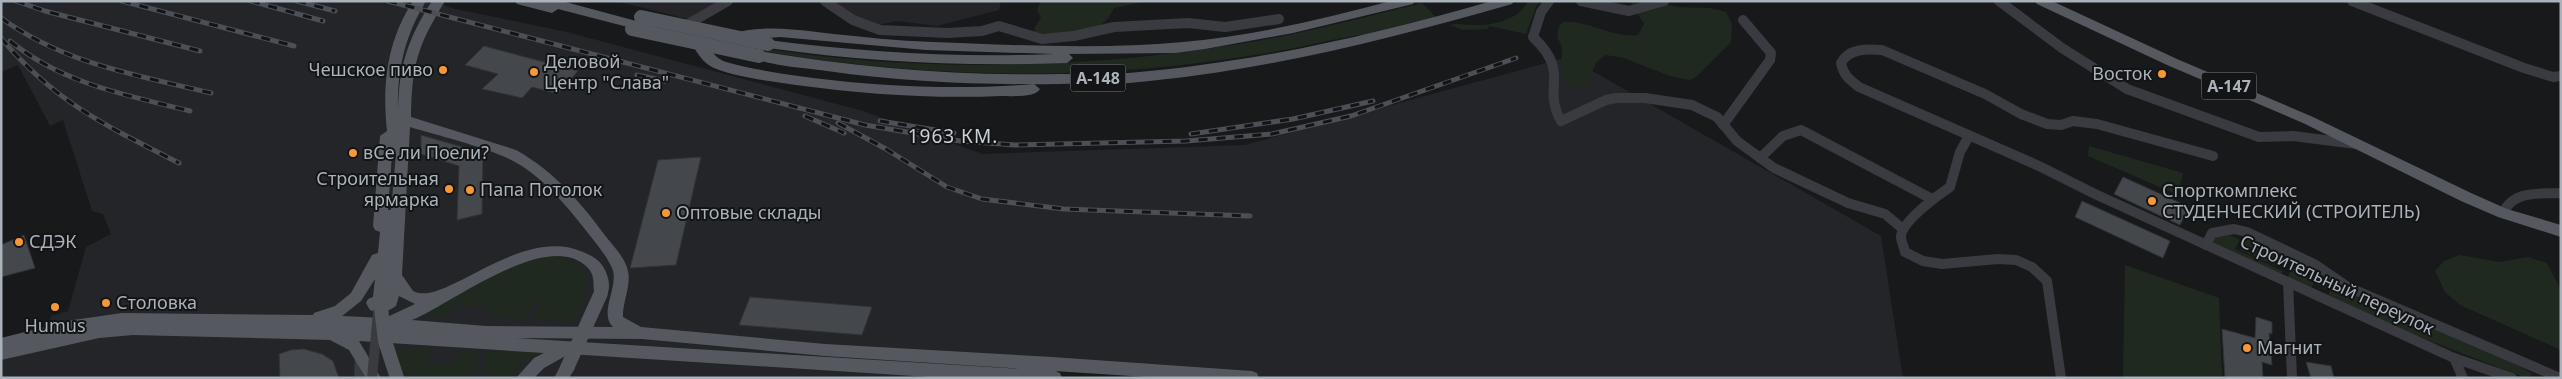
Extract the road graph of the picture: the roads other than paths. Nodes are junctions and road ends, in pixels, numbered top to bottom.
1 (420, 1) edge
2 (439, 1) edge
3 (521, 1) edge
4 (544, 1) edge
5 (575, 1) edge
6 (728, 1) edge
7 (825, 1) edge
8 (1409, 1) edge
9 (1461, 1) edge
10 (1508, 1) edge
11 (1549, 1) edge
12 (1581, 1) edge
13 (1664, 1) edge
14 (1999, 1) edge
15 (2041, 1) edge
16 (2352, 1) edge
17 (1489, 5) edge
18 (1279, 19) dead end
19 (1743, 20) dead end
20 (672, 34) junction
21 (701, 42) junction
22 (1184, 47) junction
23 (2561, 76) edge
24 (1137, 77) junction
25 (397, 116) junction
26 (1723, 125) junction
27 (1969, 136) junction
28 (2357, 144) junction
29 (2213, 156) dead end
30 (1760, 158) junction
31 (2561, 193) edge
32 (1932, 199) junction
33 (2503, 213) junction
34 (1903, 229) junction
35 (2561, 231) edge
36 (2206, 245) junction
37 (377, 260) junction
38 (395, 275) junction
39 (2288, 282) junction
40 (443, 296) junction
41 (380, 299) junction
42 (272, 320) junction
43 (372, 323) junction
44 (324, 333) junction
45 (642, 333) junction
46 (1, 344) edge
47 (577, 348) junction
48 (1, 354) edge
49 (360, 354) junction
50 (2454, 358) junction
51 (525, 375) edge
52 (994, 376) edge
53 (359, 378) edge
54 (373, 378) edge
55 (397, 378) edge
56 (561, 378) edge
57 (1055, 378) edge
58 (1252, 378) edge
59 (2061, 378) edge
60 (2292, 378) edge
61 (2463, 378) edge
62 (2512, 378) edge
63 (2560, 378) edge

1 - 25 main road
2 - 25 main road
3 - 24 main road, А-148, bridge
4 - 20 main road
5 - 22 main road, А-148, bridge
6 - 20 street
7 - 18 street
8 - 22 main road, А-148
9 - 17 main road
10 - 17 main road, А-148
11 - 26 street
12 - 13 street
14 - 28 street
15 - 28 main road, А-147
16 - 23 street
17 - 24 main road, А-148
19 - 26 street
20 - 21 main road
21 - 22 main road, А-148
21 - 24 main road, А-148
25 - 37 main road
25 - 38 main road
25 - 41 main road
25 - 45 main road
26 - 30 street
27 - 29 street, Строительный переулок
27 - 32 street
27 - 36 street, Строительный переулок
28 - 33 main road, А-147
30 - 32 street
30 - 34 street
31 - 33 street
32 - 34 street
33 - 35 main road, А-147
34 - 59 street
36 - 39 street, Строительный переулок
36 - 63 street, Строительный переулок
37 - 38 main road
37 - 42 main road
38 - 40 main road
39 - 50 street, Строительный переулок
39 - 60 street
40 - 43 main road
40 - 56 main road, bridge
41 - 54 street, bridge
41 - 55 main road, bridge
42 - 43 main road
42 - 46 main road
43 - 45 main road
44 - 47 main road
44 - 48 main road
44 - 49 main road
45 - 58 main road
47 - 51 main road
47 - 52 main road
49 - 53 street
49 - 54 main road
50 - 61 street
50 - 62 street, Строительный переулок
52 - 57 main road

